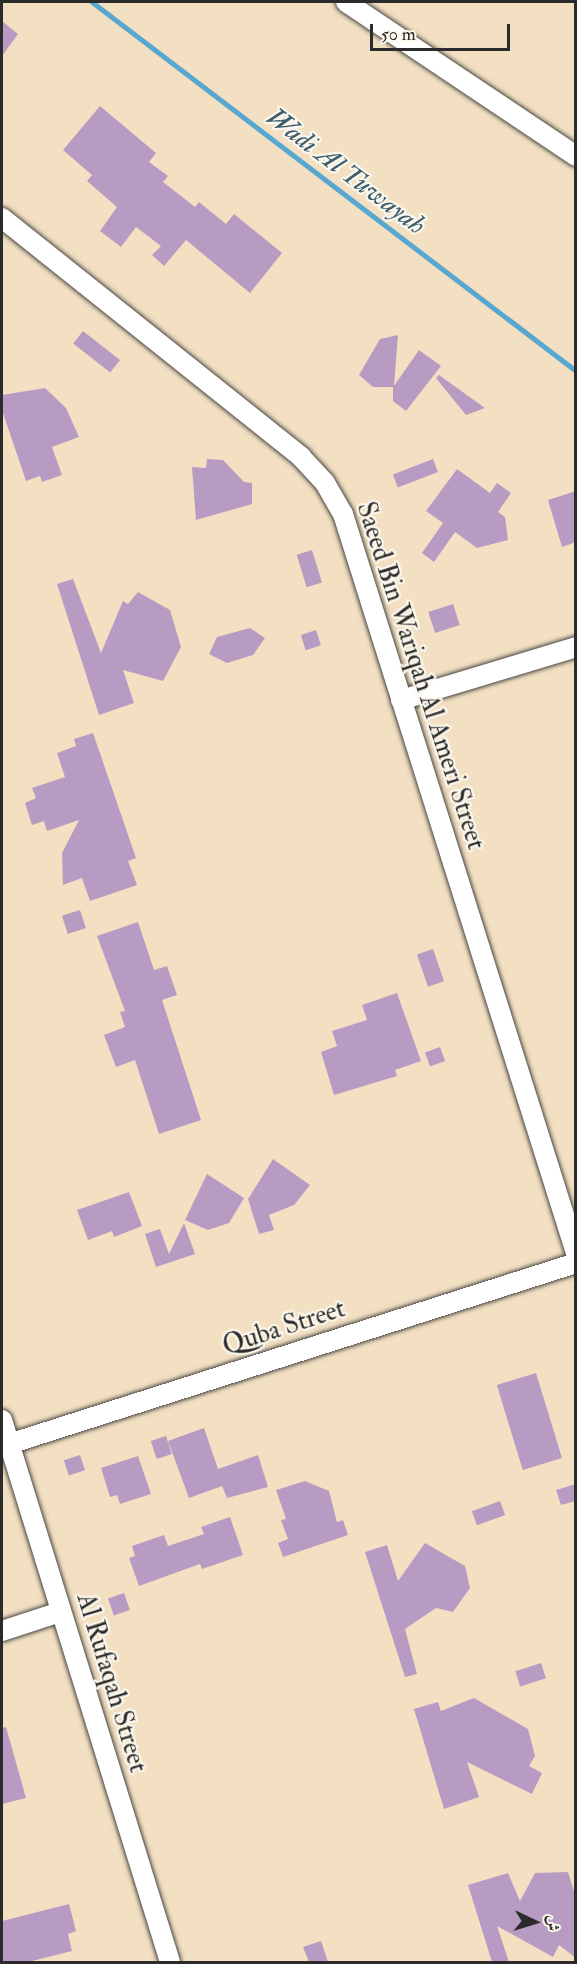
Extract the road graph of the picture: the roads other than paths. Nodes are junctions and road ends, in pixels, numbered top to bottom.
1 (346, 2) edge
2 (576, 156) edge
3 (2, 218) edge
4 (576, 647) edge
5 (401, 700) junction
6 (576, 1252) edge
7 (576, 1263) edge
8 (2, 1420) edge
9 (9, 1444) junction
10 (60, 1612) junction
11 (2, 1630) edge
12 (170, 1962) edge

1 - 2 street
3 - 5 street, Saeed Bin Wariqah Al Ameri Street
4 - 5 street
5 - 6 street, Saeed Bin Wariqah Al Ameri Street
7 - 9 street, Quba Street
8 - 9 street, Al Rufaqah Street
9 - 10 street, Al Rufaqah Street
10 - 11 street
10 - 12 street, Al Rufaqah Street

